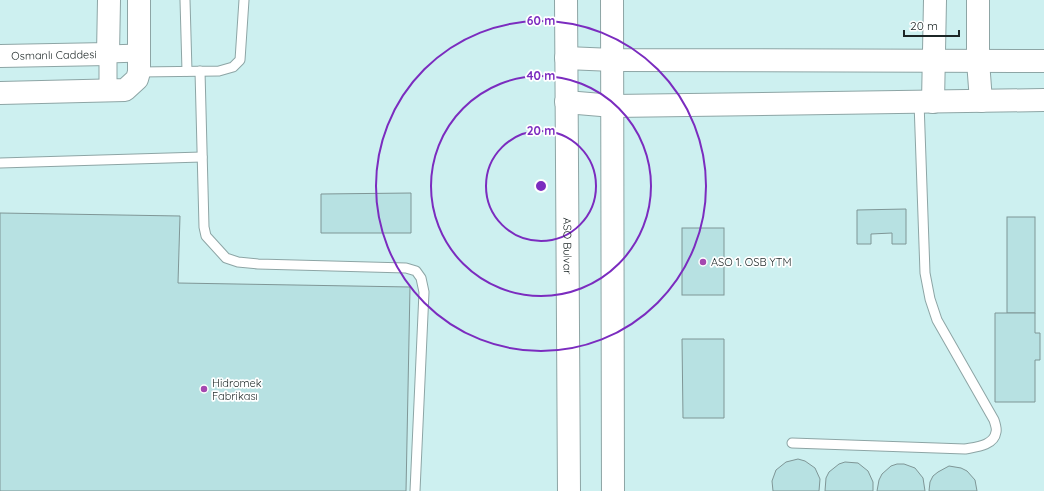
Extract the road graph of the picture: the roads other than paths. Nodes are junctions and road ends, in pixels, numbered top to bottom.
1 (109, 0) edge
2 (139, 0) edge
3 (185, 0) edge
4 (244, 0) edge
5 (566, 0) edge
6 (612, 0) edge
7 (934, 0) edge
8 (978, 0) edge
9 (108, 54) junction
10 (0, 56) edge
11 (566, 58) junction
12 (613, 60) junction
13 (934, 60) junction
14 (978, 61) junction
15 (1044, 61) edge
16 (139, 62) junction
17 (187, 71) junction
18 (200, 71) junction
19 (108, 91) junction
20 (0, 93) edge
21 (1044, 100) edge
22 (981, 101) junction
23 (566, 102) junction
24 (926, 102) junction
25 (613, 106) junction
26 (202, 157) junction
27 (0, 163) edge
28 (792, 442) dead end
29 (415, 491) edge
30 (569, 491) edge
31 (613, 491) edge

1 - 9 street
2 - 16 street
3 - 17 lane
4 - 18 lane
5 - 11 street, ASO Bulvar
6 - 12 street
7 - 13 street
8 - 14 street
9 - 10 street, Osmanlı Caddesi
9 - 16 street
9 - 19 street
11 - 12 street
11 - 23 street, ASO Bulvar
12 - 13 street
12 - 25 street
13 - 14 street
13 - 24 street
14 - 15 street
14 - 22 street
16 - 17 lane
16 - 19 street
17 - 18 lane
18 - 26 lane
19 - 20 street
21 - 22 street
22 - 24 street
23 - 25 street
23 - 30 street, ASO Bulvar
24 - 25 street
24 - 28 lane
25 - 31 street
26 - 27 lane
26 - 29 lane

